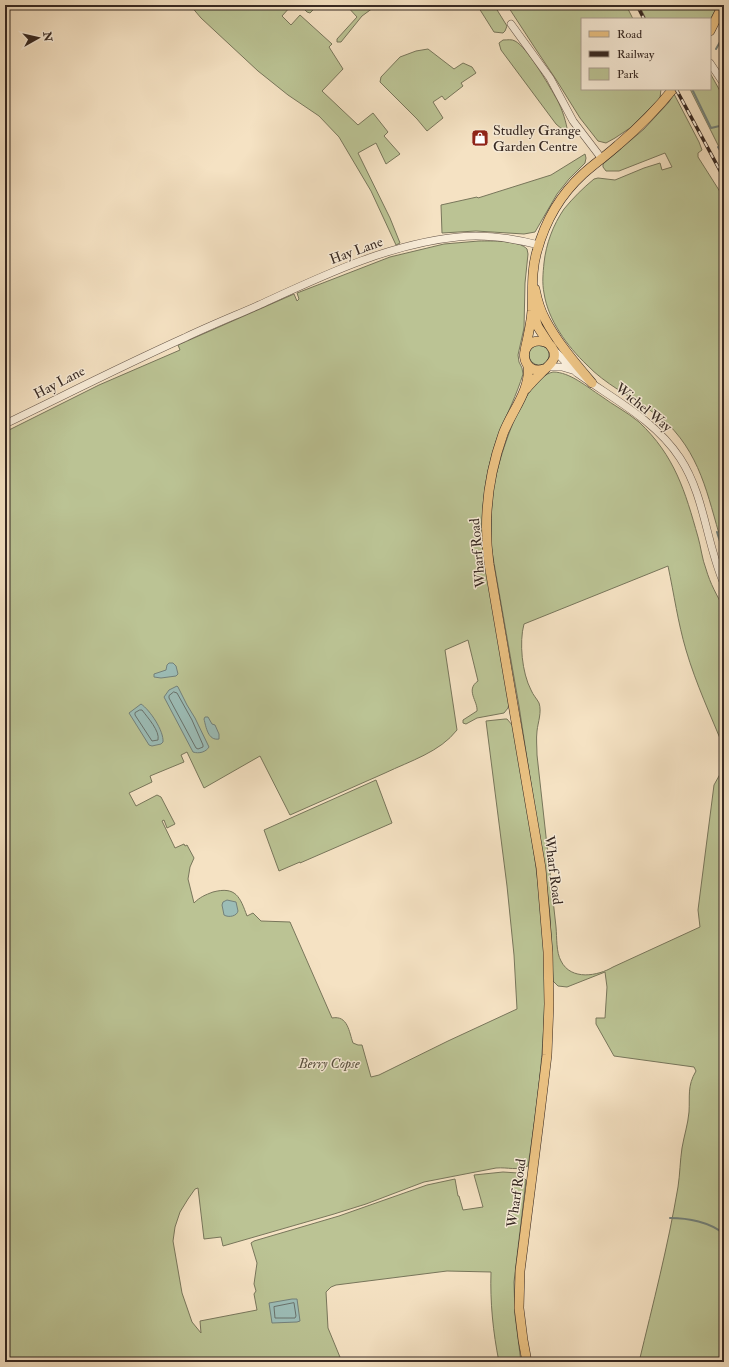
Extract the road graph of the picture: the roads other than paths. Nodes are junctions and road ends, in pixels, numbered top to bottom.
1 (723, 5) edge
2 (511, 24) dead end
3 (711, 28) edge
4 (711, 64) edge
5 (724, 84) edge
6 (670, 93) edge
7 (602, 159) junction
8 (539, 244) junction
9 (532, 278) junction
10 (532, 309) junction
11 (550, 346) junction
12 (525, 350) junction
13 (528, 366) junction
14 (546, 368) junction
15 (576, 372) junction
16 (592, 383) junction
17 (524, 391) junction
18 (5, 424) edge
19 (724, 584) edge
20 (527, 1362) edge

1 - 3 main road
2 - 7 street
4 - 5 street
6 - 7 main road
7 - 8 main road
8 - 9 main road, Wharf Road
8 - 18 street, Hay Lane
9 - 10 main road, Wharf Road
9 - 16 main road
10 - 11 main road, Wharf Road
10 - 12 main road, Wharf Road
11 - 12 main road
11 - 14 main road, Wharf Road
11 - 15 street, Wichel Way
12 - 13 main road, Wharf Road
13 - 14 main road
13 - 17 main road, Wharf Road
14 - 15 street, Wichel Way
14 - 17 main road, Wharf Road
15 - 16 street, Wichel Way
16 - 19 street, Wichel Way
17 - 20 main road, Wharf Road

